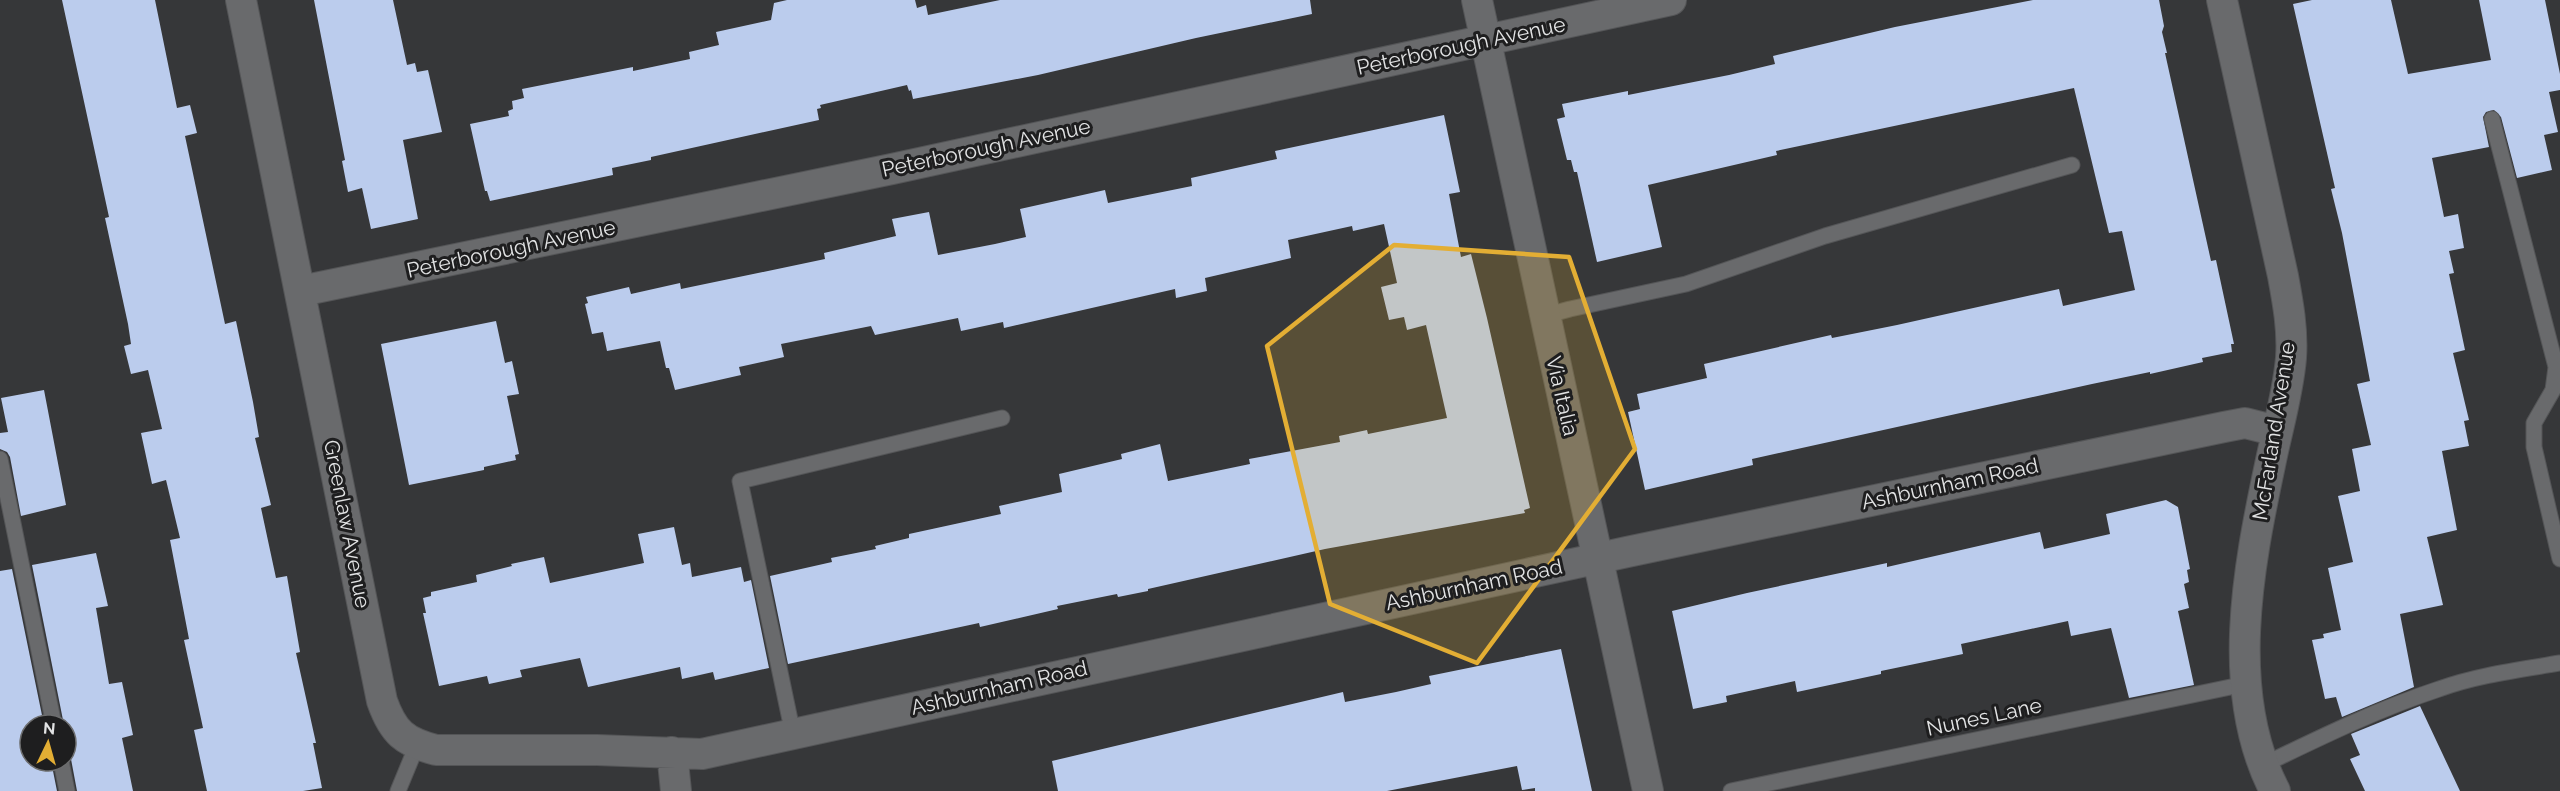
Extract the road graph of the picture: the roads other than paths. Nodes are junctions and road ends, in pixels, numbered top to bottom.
1 (241, 0) edge
2 (1477, 0) edge
3 (1671, 0) edge
4 (2222, 0) edge
5 (1485, 41) junction
6 (2492, 119) dead end
7 (2072, 165) dead end
8 (301, 291) junction
9 (1544, 316) junction
10 (1002, 418) dead end
11 (2277, 431) junction
12 (0, 459) edge
13 (1598, 558) junction
14 (2560, 559) edge
15 (2560, 663) edge
16 (2246, 684) junction
17 (52, 713) edge
18 (793, 734) junction
19 (417, 745) junction
20 (672, 752) junction
21 (63, 773) edge
22 (2268, 778) edge
23 (67, 791) edge
24 (398, 791) edge
25 (676, 791) edge
26 (1648, 791) edge
27 (1731, 791) edge

1 - 8 street, Greenlaw Avenue
2 - 5 street, Via Italia
3 - 5 street, Peterborough Avenue
4 - 11 street, McFarland Avenue
5 - 8 street, Peterborough Avenue
5 - 9 street, Via Italia
6 - 14 lane
7 - 9 lane
8 - 19 street, Greenlaw Avenue
9 - 13 street, Via Italia
10 - 18 lane
11 - 13 street, Ashburnham Road
11 - 16 street, McFarland Avenue
12 - 17 lane
13 - 18 street, Ashburnham Road
13 - 26 street, Via Italia
15 - 22 lane
16 - 22 street, McFarland Avenue
16 - 27 lane, Nunes Lane
18 - 20 street, Ashburnham Road
19 - 20 street, Greenlaw Avenue
19 - 24 lane
20 - 25 street
21 - 23 lane

